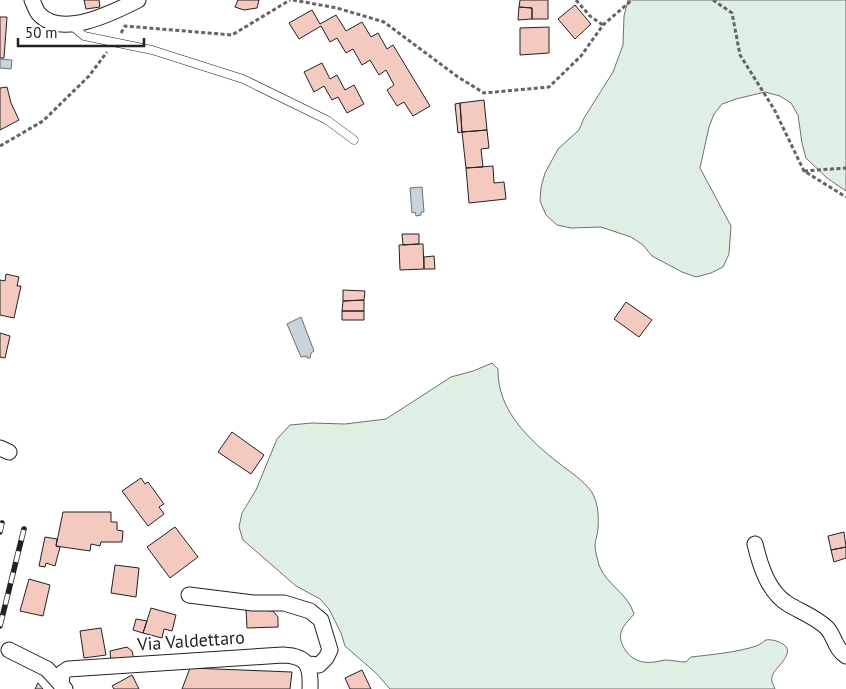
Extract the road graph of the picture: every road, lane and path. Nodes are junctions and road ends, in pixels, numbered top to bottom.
1 (32, 0) edge
2 (138, 0) edge
3 (293, 0) edge
4 (576, 0) edge
5 (632, 0) edge
6 (713, 0) edge
7 (69, 23) junction
8 (603, 25) junction
9 (354, 140) dead end
10 (846, 168) edge
11 (804, 171) junction
12 (846, 197) edge
13 (755, 544) dead end
14 (189, 595) dead end
15 (10, 650) dead end
16 (846, 656) edge
17 (308, 664) junction
18 (63, 687) edge
19 (310, 689) edge

1 - 7 street
2 - 7 street
3 - 8 path
4 - 8 path
5 - 8 path
6 - 11 path
7 - 9 lane
10 - 11 path
11 - 12 path
13 - 16 street
14 - 17 street
15 - 18 street
17 - 18 street, Via Valdettaro
17 - 19 street

